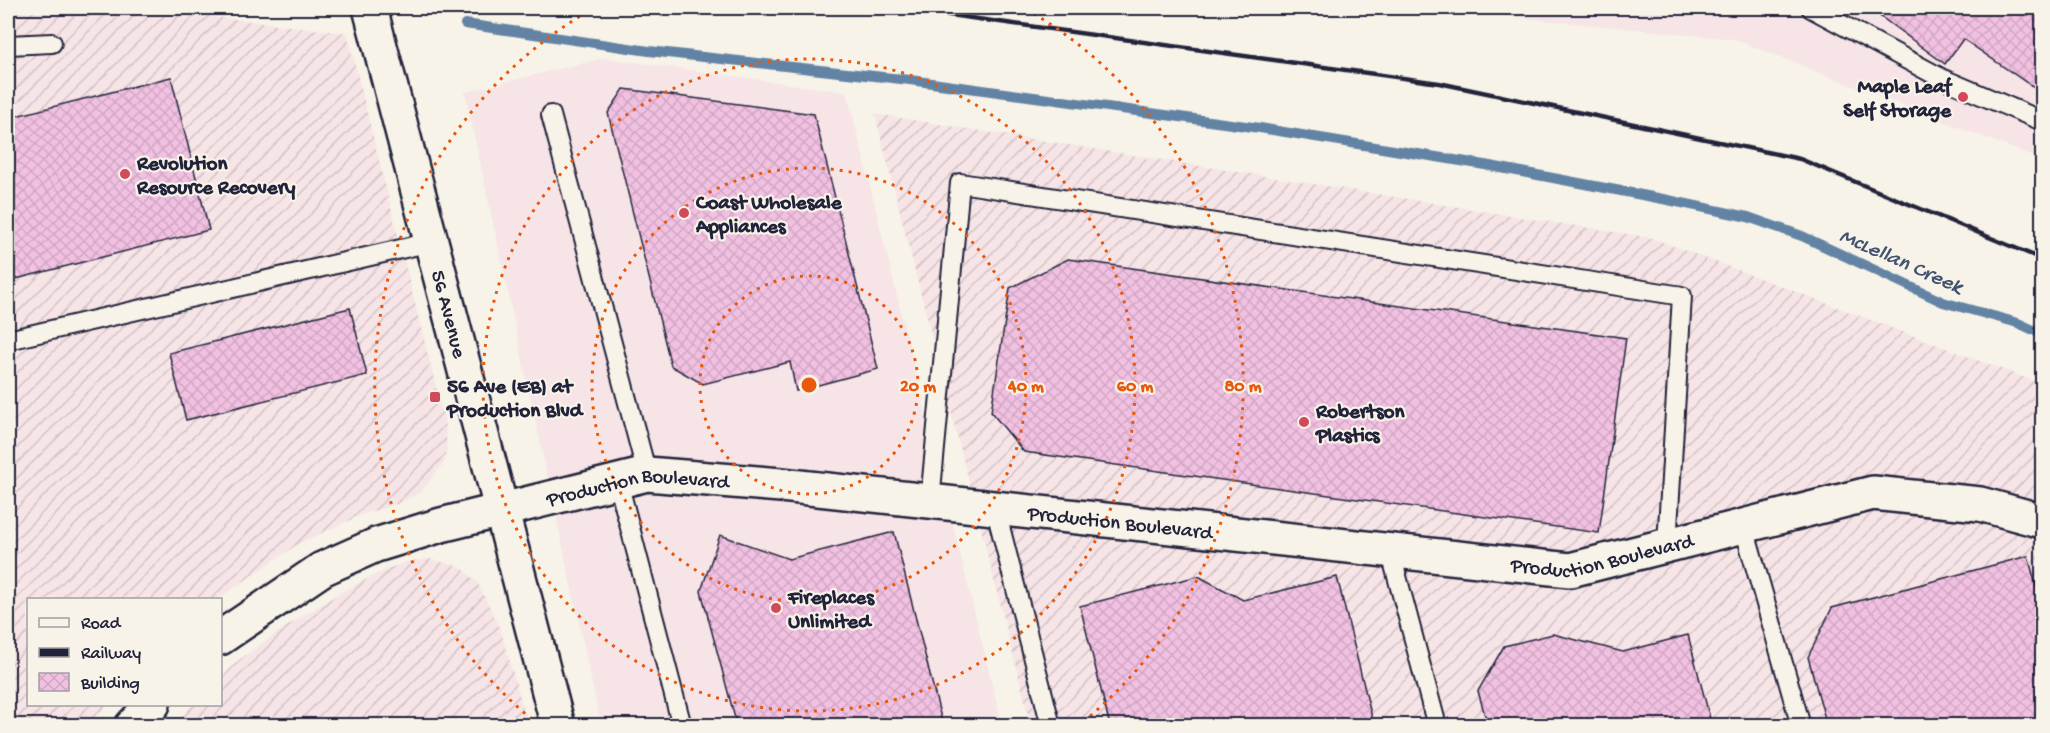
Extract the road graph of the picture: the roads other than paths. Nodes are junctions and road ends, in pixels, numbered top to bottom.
1 (370, 8) edge
2 (1811, 8) edge
3 (52, 43) dead end
4 (8, 45) edge
5 (551, 115) dead end
6 (2043, 121) edge
7 (431, 242) junction
8 (8, 340) edge
9 (633, 478) junction
10 (930, 501) junction
11 (995, 507) junction
12 (501, 511) junction
13 (2043, 521) edge
14 (1743, 524) junction
15 (1667, 544) junction
16 (1390, 550) junction
17 (222, 637) edge
18 (152, 706) edge
19 (132, 726) edge
20 (558, 726) edge
21 (682, 726) edge
22 (1051, 726) edge
23 (1437, 726) edge
24 (1801, 726) edge

1 - 7 street, 56 Avenue
2 - 6 lane
3 - 4 lane
5 - 9 lane
7 - 8 lane
7 - 12 street, 56 Avenue
9 - 10 street, Production Boulevard
9 - 12 street, Production Boulevard
9 - 21 lane
10 - 11 street, Production Boulevard
10 - 15 lane
11 - 16 street, Production Boulevard
11 - 22 lane
12 - 17 street, Production Boulevard
12 - 20 street, 56 Avenue
13 - 14 street, Production Boulevard
14 - 15 street, Production Boulevard
14 - 24 lane
15 - 16 street, Production Boulevard
16 - 23 lane
18 - 19 street

